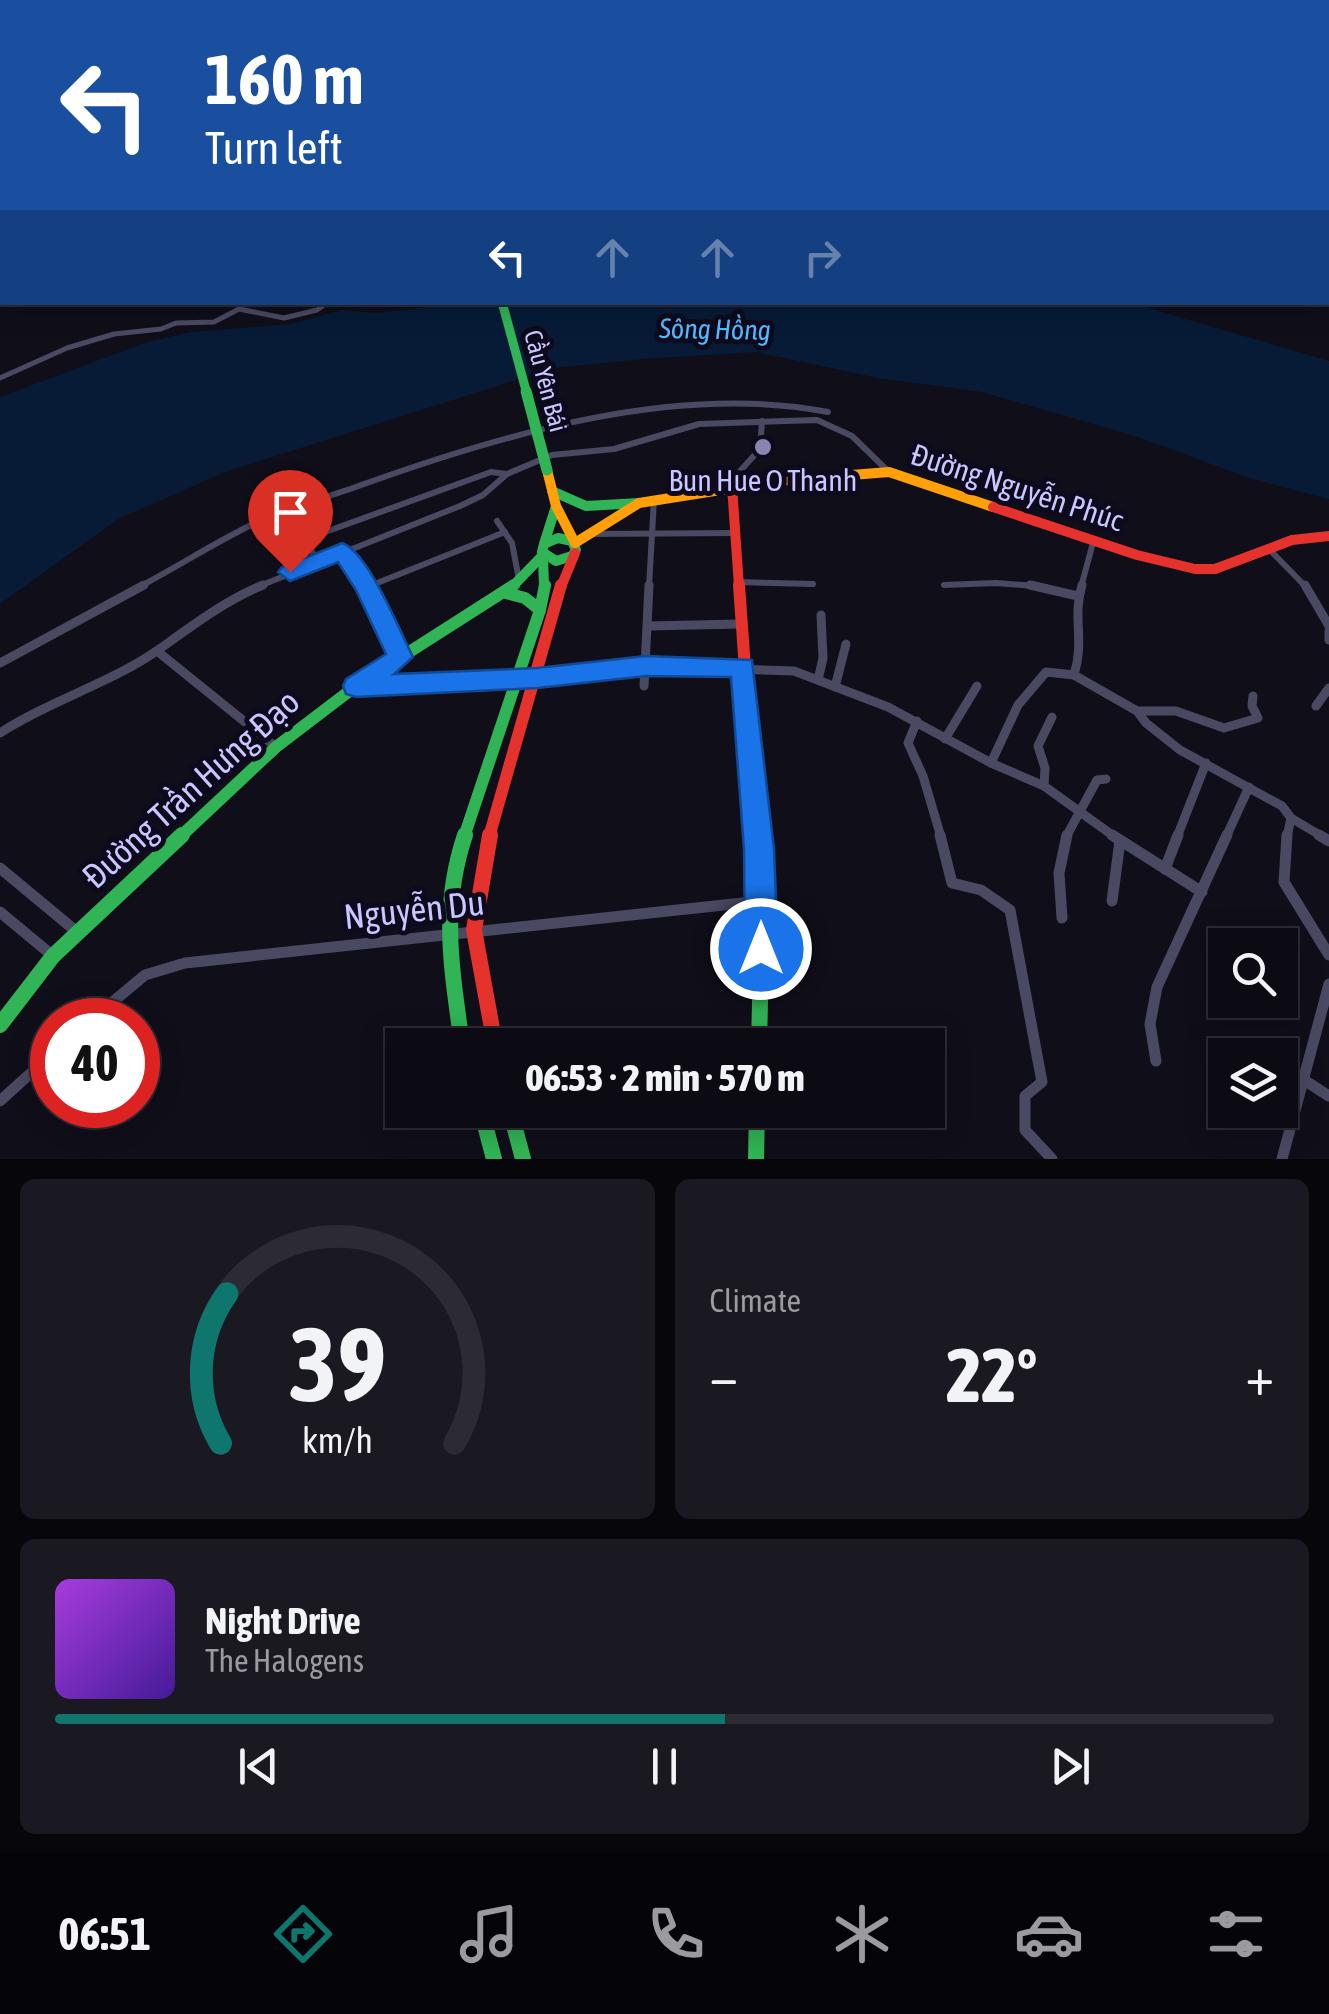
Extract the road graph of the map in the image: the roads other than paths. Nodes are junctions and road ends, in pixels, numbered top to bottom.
1 (320, 305) edge
2 (503, 305) edge
3 (0, 378) edge
4 (828, 412) dead end
5 (762, 420) junction
6 (889, 472) junction
7 (507, 474) junction
8 (732, 486) junction
9 (552, 491) junction
10 (654, 499) junction
11 (639, 503) junction
12 (556, 506) junction
13 (290, 510) junction
14 (498, 522) dead end
15 (505, 532) junction
16 (734, 533) junction
17 (588, 534) junction
18 (652, 534) junction
19 (1329, 536) edge
20 (306, 539) junction
21 (1094, 539) junction
22 (575, 548) junction
23 (1268, 548) junction
24 (544, 550) junction
25 (342, 551) junction
26 (318, 561) junction
27 (519, 580) junction
28 (737, 582) junction
29 (812, 584) dead end
30 (944, 585) dead end
31 (366, 587) junction
32 (506, 593) junction
33 (1078, 596) junction
34 (540, 610) junction
35 (821, 615) dead end
36 (740, 624) junction
37 (648, 626) junction
38 (1329, 629) edge
39 (1329, 640) edge
40 (846, 644) dead end
41 (157, 652) junction
42 (400, 657) junction
43 (0, 663) edge
44 (646, 666) junction
45 (743, 667) junction
46 (1074, 674) junction
47 (537, 678) junction
48 (516, 680) junction
49 (818, 680) junction
50 (356, 686) junction
51 (644, 686) dead end
52 (977, 686) dead end
53 (835, 687) junction
54 (1329, 688) edge
55 (1254, 696) dead end
56 (1316, 706) dead end
57 (1136, 711) junction
58 (1052, 717) dead end
59 (917, 721) junction
60 (0, 733) edge
61 (945, 739) junction
62 (276, 747) junction
63 (991, 763) junction
64 (1206, 763) junction
65 (1106, 778) dead end
66 (1044, 786) junction
67 (1249, 787) junction
68 (1079, 814) junction
69 (1290, 818) junction
70 (1120, 841) junction
71 (1329, 841) edge
72 (0, 868) edge
73 (1165, 869) junction
74 (1202, 892) junction
75 (761, 901) junction
76 (1112, 901) dead end
77 (0, 912) edge
78 (1062, 918) dead end
79 (474, 930) junction
80 (77, 932) junction
81 (446, 933) junction
82 (1329, 955) edge
83 (54, 956) junction
84 (1329, 984) edge
85 (116, 998) edge
86 (0, 1025) edge
87 (460, 1028) edge
88 (491, 1028) edge
89 (759, 1028) edge
90 (1156, 1061) dead end
91 (30, 1074) edge
92 (1304, 1080) junction
93 (1329, 1096) edge
94 (0, 1101) edge
95 (485, 1128) edge
96 (515, 1128) edge
97 (757, 1128) edge
98 (494, 1159) edge
99 (523, 1159) edge
100 (756, 1159) edge
101 (1052, 1159) edge
102 (1282, 1159) edge

1 - 3 street
2 - 9 main road, Cầu Yên Bái, bridge
4 - 13 street
5 - 6 street
5 - 7 street
5 - 8 street
6 - 8 main road, Đường Nguyễn Phúc
6 - 21 main road, Đường Nguyễn Phúc
7 - 20 street
7 - 25 street
8 - 10 main road, Đường Nguyễn Phúc
8 - 16 main road
9 - 11 main road
9 - 12 main road, Cầu Yên Bái
10 - 11 main road, Đường Nguyễn Phúc
10 - 18 street
11 - 17 main road, Đường Nguyễn Phúc
12 - 22 main road, Cầu Yên Bái
12 - 24 main road
13 - 20 street
13 - 43 street
14 - 15 street
15 - 27 street
15 - 31 street
16 - 18 street
16 - 28 main road
17 - 18 street
17 - 22 main road, Đường Nguyễn Phúc
18 - 37 street
19 - 23 main road, Đường Nguyễn Phúc
20 - 26 street
21 - 23 main road, Đường Nguyễn Phúc
21 - 33 street
22 - 24 main road
22 - 24 main road
22 - 47 main road
23 - 38 street
24 - 27 main road, Đường Trần Hưng Đạo
24 - 34 main road
25 - 26 street
25 - 31 street
26 - 41 street
27 - 32 main road, Đường Trần Hưng Đạo
28 - 29 street
28 - 36 main road
30 - 33 street
31 - 42 street
32 - 34 main road
32 - 42 main road, Đường Trần Hưng Đạo
33 - 46 street
34 - 48 main road
35 - 49 street
36 - 37 street
36 - 45 main road
37 - 44 street
38 - 39 street
40 - 53 street
41 - 60 street
41 - 62 street
42 - 50 main road, Đường Trần Hưng Đạo
44 - 45 street
44 - 47 street
44 - 51 street
45 - 49 street
45 - 75 main road
46 - 57 street
46 - 63 street
47 - 48 street
47 - 79 main road
48 - 50 street
48 - 81 main road
49 - 53 street
50 - 62 main road, Đường Trần Hưng Đạo
52 - 61 street
53 - 59 street
54 - 56 street
55 - 57 street
57 - 64 street
58 - 66 street
59 - 61 street
59 - 101 street
61 - 63 street
62 - 80 main road, Đường Trần Hưng Đạo
63 - 66 street
64 - 67 street
64 - 73 street
65 - 68 street
66 - 68 street
67 - 69 street
67 - 74 street
68 - 70 street
68 - 78 street
69 - 71 street
69 - 82 street
70 - 73 street
70 - 76 street
72 - 80 street
73 - 74 street
74 - 90 street
75 - 79 street, Nguyễn Du
75 - 89 main road
77 - 83 street
79 - 81 street, Nguyễn Du
79 - 88 main road
80 - 83 main road, Đường Trần Hưng Đạo
81 - 85 street, Nguyễn Du
81 - 87 main road
83 - 86 main road, Đường Trần Hưng Đạo
84 - 92 street
91 - 94 street
92 - 93 street
92 - 102 street
95 - 98 main road
96 - 99 main road
97 - 100 main road

